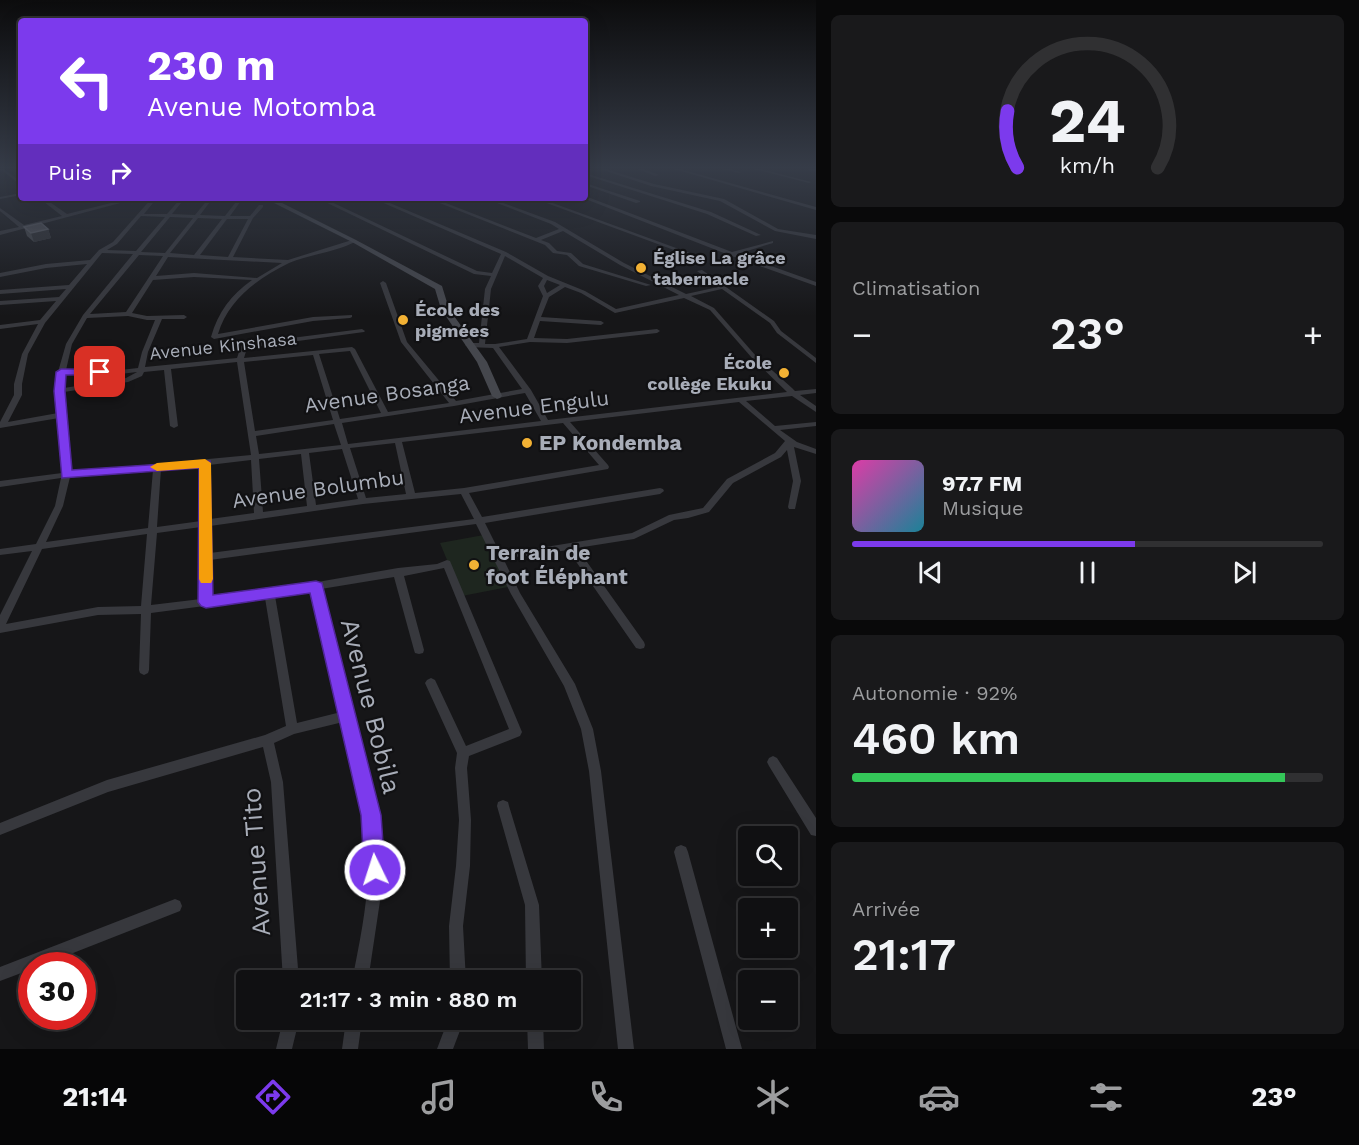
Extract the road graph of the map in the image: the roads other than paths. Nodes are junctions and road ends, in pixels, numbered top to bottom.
1 (11, 218) edge
2 (58, 218) edge
3 (138, 218) edge
4 (166, 218) edge
5 (195, 218) edge
6 (224, 218) joint
7 (251, 218) joint
8 (307, 218) edge
9 (361, 218) edge
10 (421, 218) edge
11 (479, 218) edge
12 (536, 218) edge
13 (590, 218) edge
14 (640, 218) edge
15 (721, 218) edge
16 (755, 218) edge
17 (23, 227) junction
18 (564, 229) junction
19 (0, 233) edge
20 (758, 235) dead end
21 (816, 237) edge
22 (535, 240) junction
23 (354, 241) junction
24 (771, 242) dead end
25 (101, 251) junction
26 (137, 253) junction
27 (504, 253) junction
28 (167, 254) junction
29 (730, 254) junction
30 (197, 255) junction
31 (695, 256) dead end
32 (230, 258) junction
33 (92, 262) junction
34 (288, 262) junction
35 (700, 271) dead end
36 (0, 274) edge
37 (493, 275) junction
38 (546, 277) junction
39 (151, 278) junction
40 (257, 279) junction
41 (383, 283) dead end
42 (565, 284) junction
43 (816, 284) edge
44 (648, 285) dead end
45 (70, 287) junction
46 (724, 287) junction
47 (0, 292) edge
48 (546, 296) junction
49 (688, 296) junction
50 (59, 299) junction
51 (0, 303) edge
52 (128, 314) junction
53 (85, 316) junction
54 (350, 316) dead end
55 (184, 317) dead end
56 (159, 318) junction
57 (538, 319) junction
58 (42, 322) junction
59 (601, 323) dead end
60 (0, 327) edge
61 (362, 330) dead end
62 (657, 331) dead end
63 (239, 333) junction
64 (530, 340) junction
65 (468, 345) junction
66 (482, 345) junction
67 (244, 346) junction
68 (495, 346) junction
69 (315, 352) junction
70 (240, 360) junction
71 (816, 361) edge
72 (167, 367) junction
73 (142, 369) junction
74 (61, 372) junction
75 (527, 390) junction
76 (60, 391) junction
77 (816, 391) edge
78 (794, 393) junction
79 (497, 396) junction
80 (740, 399) junction
81 (454, 404) junction
82 (816, 410) edge
83 (385, 414) junction
84 (62, 415) junction
85 (337, 420) junction
86 (565, 421) junction
87 (546, 423) junction
88 (816, 424) edge
89 (1, 426) edge
90 (174, 426) dead end
91 (775, 428) junction
92 (251, 434) junction
93 (398, 441) junction
94 (789, 442) junction
95 (346, 447) junction
96 (305, 452) junction
97 (816, 452) edge
98 (255, 457) junction
99 (205, 463) junction
100 (157, 467) junction
101 (66, 475) junction
102 (0, 484) edge
103 (464, 491) junction
104 (660, 491) dead end
105 (411, 495) junction
106 (363, 501) junction
107 (792, 507) dead end
108 (312, 509) junction
109 (260, 515) junction
110 (479, 521) junction
111 (207, 522) junction
112 (153, 529) junction
113 (40, 546) junction
114 (570, 546) junction
115 (0, 552) edge
116 (496, 555) junction
117 (206, 557) junction
118 (398, 572) junction
119 (316, 587) junction
120 (269, 593) junction
121 (206, 602) junction
122 (144, 609) junction
123 (0, 627) edge
124 (640, 645) dead end
125 (419, 650) dead end
126 (144, 670) dead end
127 (431, 683) dead end
128 (347, 716) junction
129 (292, 729) junction
130 (267, 740) junction
131 (464, 753) junction
132 (773, 762) dead end
133 (503, 806) dead end
134 (0, 829) edge
135 (816, 830) edge
136 (681, 852) dead end
137 (175, 906) dead end
138 (290, 970) edge
139 (362, 970) edge
140 (458, 970) edge
141 (534, 970) edge
142 (0, 974) edge
143 (289, 1030) edge
144 (353, 1030) edge
145 (452, 1030) edge
146 (535, 1030) edge
147 (284, 1049) edge
148 (350, 1049) edge
149 (445, 1049) edge
150 (536, 1049) edge
151 (626, 1049) edge
152 (734, 1049) edge

1 - 17 street
2 - 17 street
3 - 25 street
4 - 26 street
5 - 28 street
6 - 7 street
6 - 30 street
7 - 32 street
8 - 23 street
9 - 37 street
10 - 27 street
11 - 22 street
12 - 18 street
13 - 31 street
14 - 29 street
15 - 20 street
16 - 21 street
17 - 19 street
18 - 22 street
18 - 49 street
22 - 44 street
23 - 34 street
23 - 65 street
24 - 29 street
25 - 26 street
25 - 33 street
26 - 28 street
26 - 53 street
27 - 37 street
27 - 38 street
28 - 30 street
28 - 39 street
29 - 43 street
30 - 32 street
32 - 34 street
33 - 36 street
33 - 45 street
34 - 40 street
35 - 46 street
37 - 66 street
38 - 42 street
38 - 48 street
39 - 40 street
39 - 52 street
40 - 63 street
41 - 81 street
42 - 48 street
42 - 49 street
45 - 47 street
45 - 50 street
46 - 49 street
46 - 71 street
48 - 57 street
49 - 78 street
50 - 51 street
50 - 58 street
52 - 53 street
52 - 56 street
53 - 74 street
54 - 63 street
55 - 56 street
56 - 73 street
57 - 59 street
57 - 64 street
58 - 60 street
58 - 89 street
61 - 67 street
62 - 64 street
63 - 67 street
64 - 68 street
65 - 66 street
65 - 79 street
66 - 68 street
67 - 70 street
68 - 75 street
69 - 70 street, Avenue Kinshasa
69 - 83 street, Avenue Kinshasa
69 - 85 street
70 - 72 street, Avenue Kinshasa
70 - 92 street
72 - 73 street, Avenue Kinshasa
72 - 90 street
73 - 74 street, Avenue Kinshasa
73 - 76 street
74 - 76 street
75 - 79 street, Avenue Bosanga
75 - 87 street
76 - 84 street
77 - 78 street, Avenue Engulu
78 - 80 street, Avenue Engulu
78 - 82 street
79 - 81 street, Avenue Bosanga
80 - 86 street, Avenue Engulu
80 - 91 street
81 - 83 street, Avenue Bosanga
83 - 85 street, Avenue Bosanga
84 - 89 street
84 - 101 street
85 - 92 street, Avenue Bosanga
85 - 95 street
86 - 87 street, Avenue Engulu
86 - 103 street, Avenue Bolumbu
87 - 93 street, Avenue Engulu
88 - 91 street
91 - 94 street
92 - 98 street
93 - 95 street, Avenue Engulu
93 - 105 street
94 - 97 street
94 - 107 street
94 - 114 street
95 - 96 street, Avenue Engulu
95 - 106 street
96 - 98 street, Avenue Engulu
96 - 108 street
98 - 99 street, Avenue Engulu
98 - 109 street
99 - 100 street, Avenue Engulu
99 - 111 street
100 - 101 street, Avenue Engulu
100 - 112 street
101 - 102 street, Avenue Engulu
101 - 113 street
103 - 105 street, Avenue Bolumbu
103 - 110 street
104 - 110 street
105 - 106 street, Avenue Bolumbu
106 - 108 street, Avenue Bolumbu
108 - 109 street, Avenue Bolumbu
109 - 111 street, Avenue Bolumbu
110 - 116 street
110 - 117 street
111 - 112 street, Avenue Bolumbu
111 - 117 street
112 - 113 street, Avenue Bolumbu
112 - 122 street
113 - 115 street, Avenue Bolumbu
113 - 123 street
114 - 116 street
114 - 124 street
116 - 151 street
117 - 121 street
118 - 119 street
118 - 125 street
118 - 131 street
119 - 120 street
119 - 128 street, Avenue Bobila
120 - 121 street
120 - 129 street
121 - 122 street
122 - 123 street
122 - 126 street
127 - 131 street
128 - 129 street
128 - 139 street, Avenue Bobila
129 - 130 street
130 - 134 street
130 - 138 street, Avenue Tito
131 - 140 street
132 - 135 street
133 - 141 street
136 - 152 street
137 - 142 street
143 - 147 street
144 - 148 street
145 - 149 street
146 - 150 street

